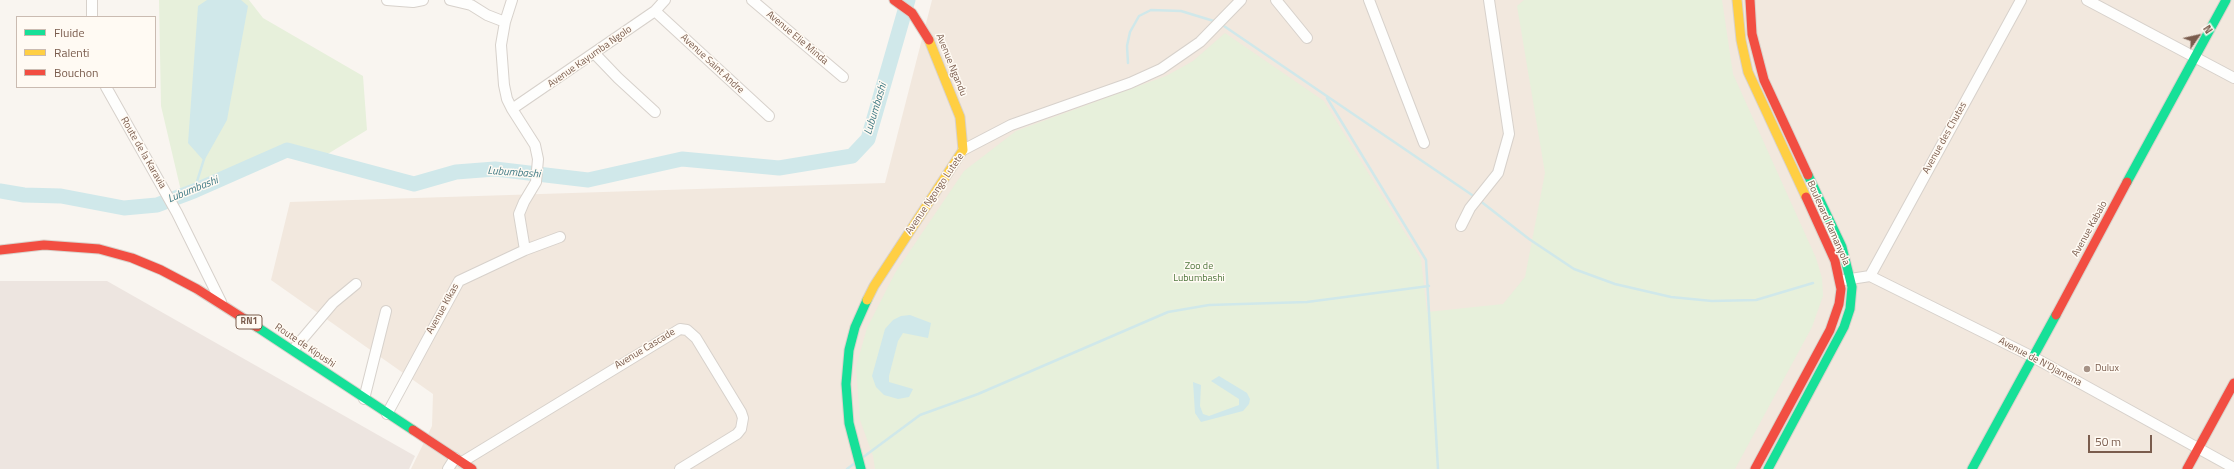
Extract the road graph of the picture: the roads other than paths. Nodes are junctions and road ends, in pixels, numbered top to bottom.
1 (92, 0) edge
2 (387, 0) edge
3 (423, 0) edge
4 (450, 0) edge
5 (512, 0) edge
6 (665, 0) edge
7 (752, 0) edge
8 (894, 0) edge
9 (1241, 0) edge
10 (1276, 0) edge
11 (1369, 0) edge
12 (1489, 0) edge
13 (1737, 0) edge
14 (1750, 0) edge
15 (2021, 0) edge
16 (2087, 0) edge
17 (2226, 0) edge
18 (655, 11) junction
19 (92, 16) edge
20 (504, 22) junction
21 (1307, 38) dead end
22 (595, 54) junction
23 (2196, 58) junction
24 (843, 77) dead end
25 (2234, 78) edge
26 (107, 88) edge
27 (512, 109) junction
28 (655, 112) dead end
29 (769, 116) dead end
30 (1424, 143) dead end
31 (963, 150) junction
32 (1461, 226) dead end
33 (560, 237) dead end
34 (0, 250) edge
35 (525, 250) junction
36 (1870, 276) junction
37 (1852, 279) junction
38 (1840, 280) junction
39 (356, 284) dead end
40 (222, 305) junction
41 (386, 311) dead end
42 (293, 350) junction
43 (2033, 357) junction
44 (2234, 383) edge
45 (364, 399) junction
46 (387, 414) junction
47 (2198, 449) junction
48 (458, 460) junction
49 (2234, 468) edge
50 (448, 469) edge
51 (472, 469) edge
52 (680, 469) edge
53 (861, 469) edge
54 (1755, 469) edge
55 (1768, 469) edge
56 (1972, 469) edge
57 (2187, 469) edge

1 - 19 street
2 - 3 street
4 - 20 street
5 - 20 street
6 - 18 street, Avenue Kayumba Ngolo
7 - 24 street, Avenue Elie Minda
8 - 31 main road, Avenue Ngandu
9 - 31 street, Avenue Ngongo Lutete
10 - 21 street
11 - 30 street
12 - 32 street
13 - 38 main road, Boulevard Kamanyola
14 - 37 main road, Boulevard Kamanyola
15 - 36 street, Avenue des Chutes
16 - 23 street
17 - 23 main road, Avenue Kabalo
18 - 22 street, Avenue Kayumba Ngolo
18 - 29 street, Avenue Saint Andre
20 - 27 street
22 - 27 street, Avenue Kayumba Ngolo
22 - 28 street
23 - 25 street
23 - 43 main road, Avenue Kabalo
26 - 40 street, Route de la Karavia
27 - 35 street
31 - 53 main road, Avenue Ngongo Lutete
33 - 35 street, Avenue Kikas
34 - 40 main road, Route de Kipushi / RN1
35 - 46 street, Avenue Kikas
36 - 37 street
36 - 43 street, Avenue de N'Djamena
37 - 38 street
37 - 55 main road, Boulevard Kamanyola
38 - 54 main road, Boulevard Kamanyola
39 - 42 street
40 - 42 main road, Route de Kipushi / RN1
41 - 45 street
42 - 45 main road, Route de Kipushi / RN1
43 - 47 street, Avenue de N'Djamena
43 - 56 main road, Avenue Kabalo
44 - 47 main road
45 - 46 main road, Route de Kipushi / RN1
46 - 48 main road, Route de Kipushi / RN1
47 - 49 street, Avenue de N'Djamena
47 - 57 main road
48 - 50 street
48 - 51 main road, Route de Kipushi / RN1
48 - 52 street, Avenue Cascade

